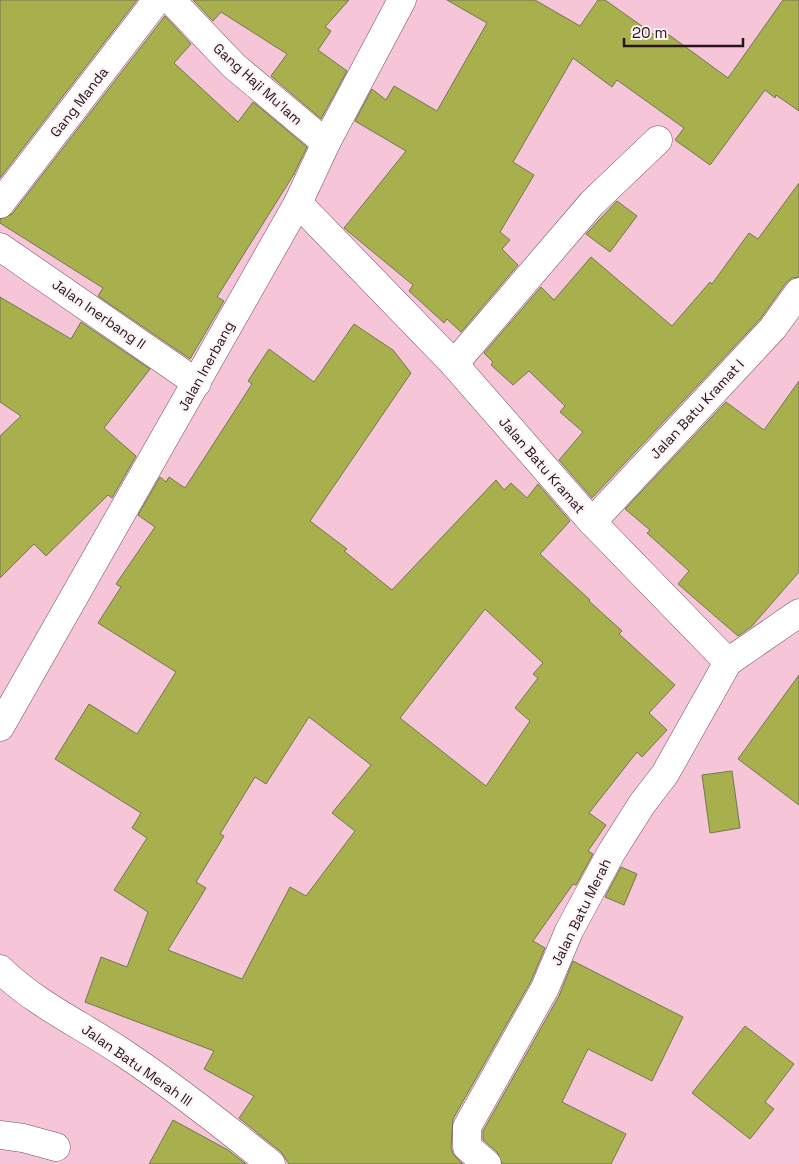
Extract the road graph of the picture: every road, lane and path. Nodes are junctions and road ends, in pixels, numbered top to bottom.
1 (157, 0) edge
2 (171, 0) edge
3 (402, 0) edge
4 (658, 140) dead end
5 (326, 143) junction
6 (0, 204) edge
7 (298, 204) junction
8 (0, 246) edge
9 (799, 292) edge
10 (454, 364) junction
11 (197, 383) junction
12 (592, 522) junction
13 (799, 613) edge
14 (728, 662) junction
15 (0, 727) edge
16 (0, 968) edge
17 (0, 1135) edge
18 (56, 1147) dead end
19 (271, 1164) edge
20 (487, 1164) edge

1 - 6 street, Gang Manda
2 - 5 street, Gang Haji Mu'lam
3 - 5 street, Jalan Inerbang
4 - 10 street
5 - 7 street, Jalan Inerbang
7 - 10 street, Jalan Batu Kramat
7 - 11 street, Jalan Inerbang
8 - 11 street, Jalan Inerbang II
9 - 12 street, Jalan Batu Kramat I
10 - 12 street, Jalan Batu Kramat
11 - 15 street, Jalan Inerbang
12 - 14 street, Jalan Batu Kramat
13 - 14 street
14 - 20 street, Jalan Batu Merah
16 - 19 street, Jalan Batu Merah III
17 - 18 street

